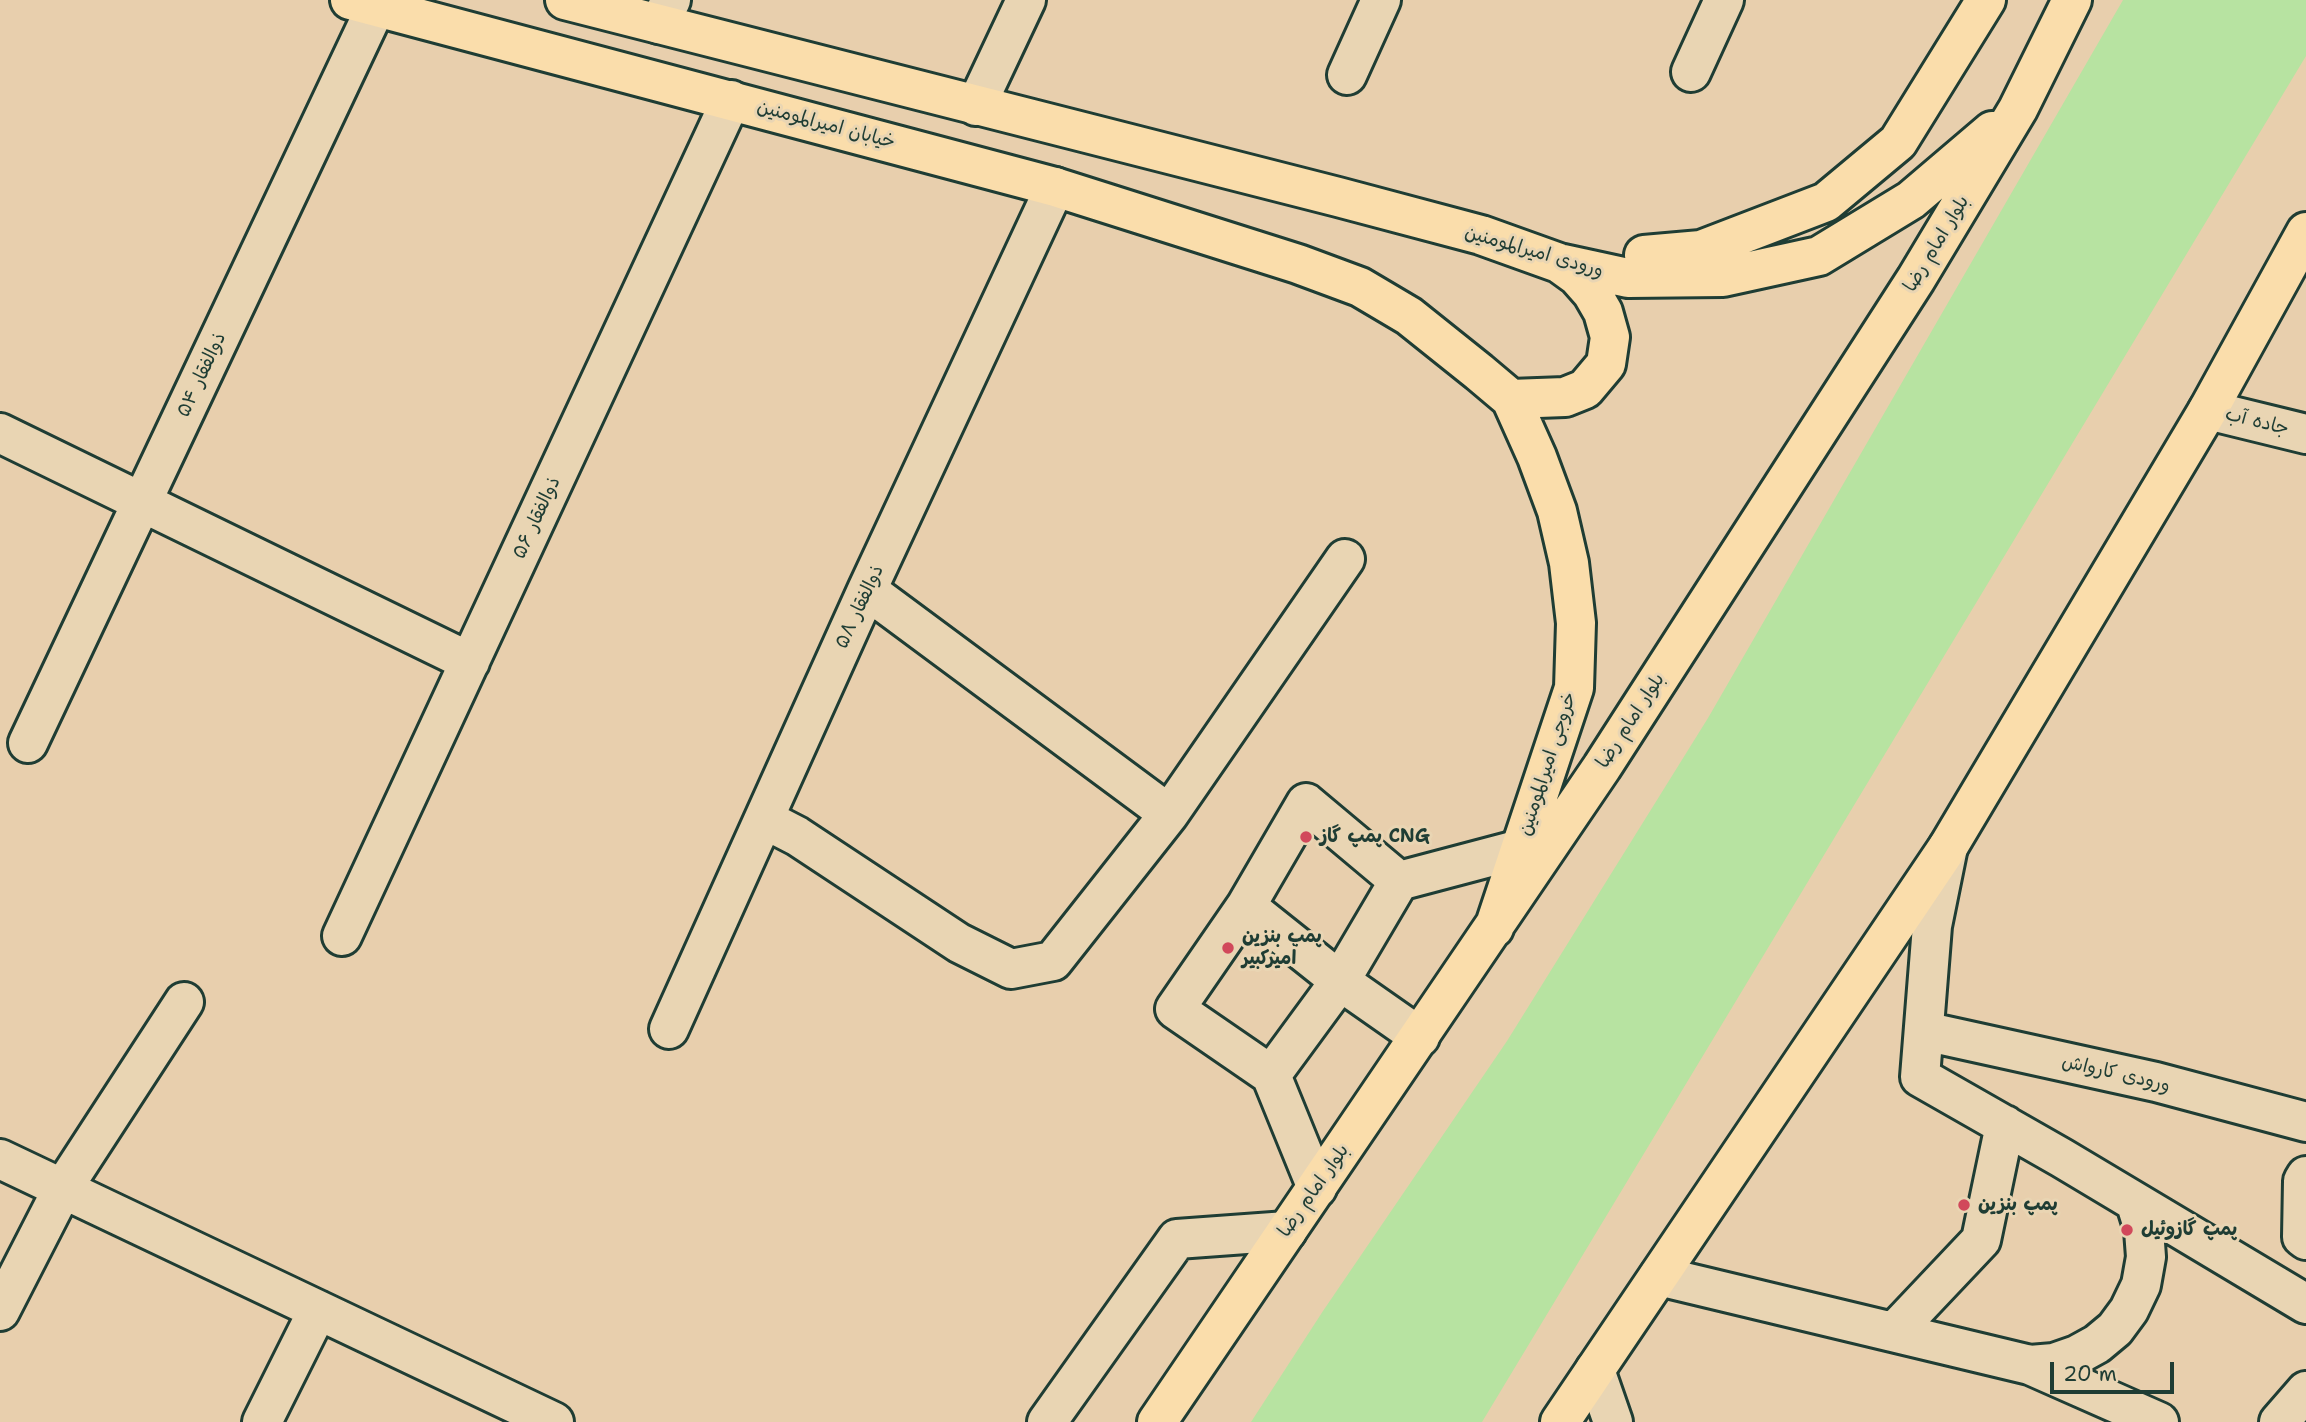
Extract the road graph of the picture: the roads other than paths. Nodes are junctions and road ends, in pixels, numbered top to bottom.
1 (565, 0) edge
2 (1026, 0) edge
3 (1381, 0) edge
4 (1724, 0) edge
5 (1986, 0) edge
6 (2072, 0) edge
7 (363, 3) edge
8 (665, 12) edge
9 (1691, 72) dead end
10 (1347, 75) dead end
11 (731, 100) junction
12 (976, 106) junction
13 (2018, 109) junction
14 (1055, 187) junction
15 (2306, 232) edge
16 (1559, 263) junction
17 (1298, 264) joint
18 (1511, 398) junction
19 (2208, 410) junction
20 (0, 433) edge
21 (2306, 434) edge
22 (142, 502) junction
23 (1345, 559) dead end
24 (867, 590) junction
25 (470, 662) junction
26 (28, 743) dead end
27 (1169, 814) junction
28 (764, 819) junction
29 (1566, 821) junction
30 (1948, 847) junction
31 (1520, 849) junction
32 (1399, 881) junction
33 (1246, 906) junction
34 (1494, 928) junction
35 (342, 936) dead end
36 (1340, 981) junction
37 (184, 1002) dead end
38 (669, 1029) dead end
39 (1924, 1031) junction
40 (1420, 1037) junction
41 (1271, 1075) junction
42 (2306, 1122) edge
43 (2005, 1125) junction
44 (0, 1159) edge
45 (2306, 1176) edge
46 (63, 1188) junction
47 (1317, 1188) junction
48 (2136, 1203) junction
49 (1287, 1231) junction
50 (2306, 1240) edge
51 (1659, 1276) junction
52 (2306, 1304) edge
53 (318, 1310) junction
54 (0, 1311) edge
55 (1894, 1332) junction
56 (2031, 1365) junction
57 (1595, 1370) junction
58 (2306, 1391) edge
59 (262, 1422) edge
60 (554, 1422) edge
61 (1047, 1422) edge
62 (1157, 1422) edge
63 (1560, 1422) edge
64 (1612, 1422) edge
65 (2159, 1422) edge
66 (2279, 1422) edge

1 - 8 main road
2 - 12 street
3 - 10 street
4 - 9 street
5 - 16 main road
6 - 13 main road, بلوار امام رضا
7 - 11 main road, خیابان امیرالمومنین
7 - 22 street, ذوالفقار ۵۴
8 - 12 main road
11 - 14 main road, خیابان امیرالمومنین
11 - 25 street, ذوالفقار ۵۶
12 - 16 main road, ورودی امیرالمومنین
13 - 16 main road, ورودی امیرالمومنین
13 - 29 main road, بلوار امام رضا
14 - 17 main road, خیابان امیرالمومنین
14 - 24 street, ذوالفقار ۵۸
15 - 19 main road
16 - 18 main road
17 - 18 main road, خروجی امیرالمومنین
18 - 31 main road, خروجی امیرالمومنین
19 - 21 street, جاده آب
19 - 30 main road
20 - 22 street
22 - 25 street
22 - 26 street, ذوالفقار ۵۴
23 - 27 street
24 - 27 street
24 - 28 street, ذوالفقار ۵۸
25 - 35 street, ذوالفقار ۵۶
27 - 28 street
28 - 38 street, ذوالفقار ۵۸
29 - 31 street
29 - 34 main road, بلوار امام رضا
30 - 39 street
30 - 51 main road
31 - 32 street
31 - 34 main road, خروجی امیرالمومنین
32 - 33 street
32 - 36 street
33 - 36 street
33 - 41 street
34 - 40 main road, بلوار امام رضا
36 - 40 street
36 - 41 street
37 - 46 street
39 - 42 street, ورودی کارواش
39 - 43 street
40 - 47 main road, بلوار امام رضا
41 - 47 street
43 - 48 street
43 - 55 street
44 - 46 street
45 - 50 street
46 - 53 street
46 - 54 street
47 - 49 main road, بلوار امام رضا
48 - 52 street
48 - 56 street
49 - 61 street
49 - 62 main road, بلوار امام رضا
51 - 55 street
51 - 57 main road
53 - 59 street
53 - 60 street
55 - 56 street
56 - 65 street
57 - 63 main road
57 - 64 street
58 - 66 street

